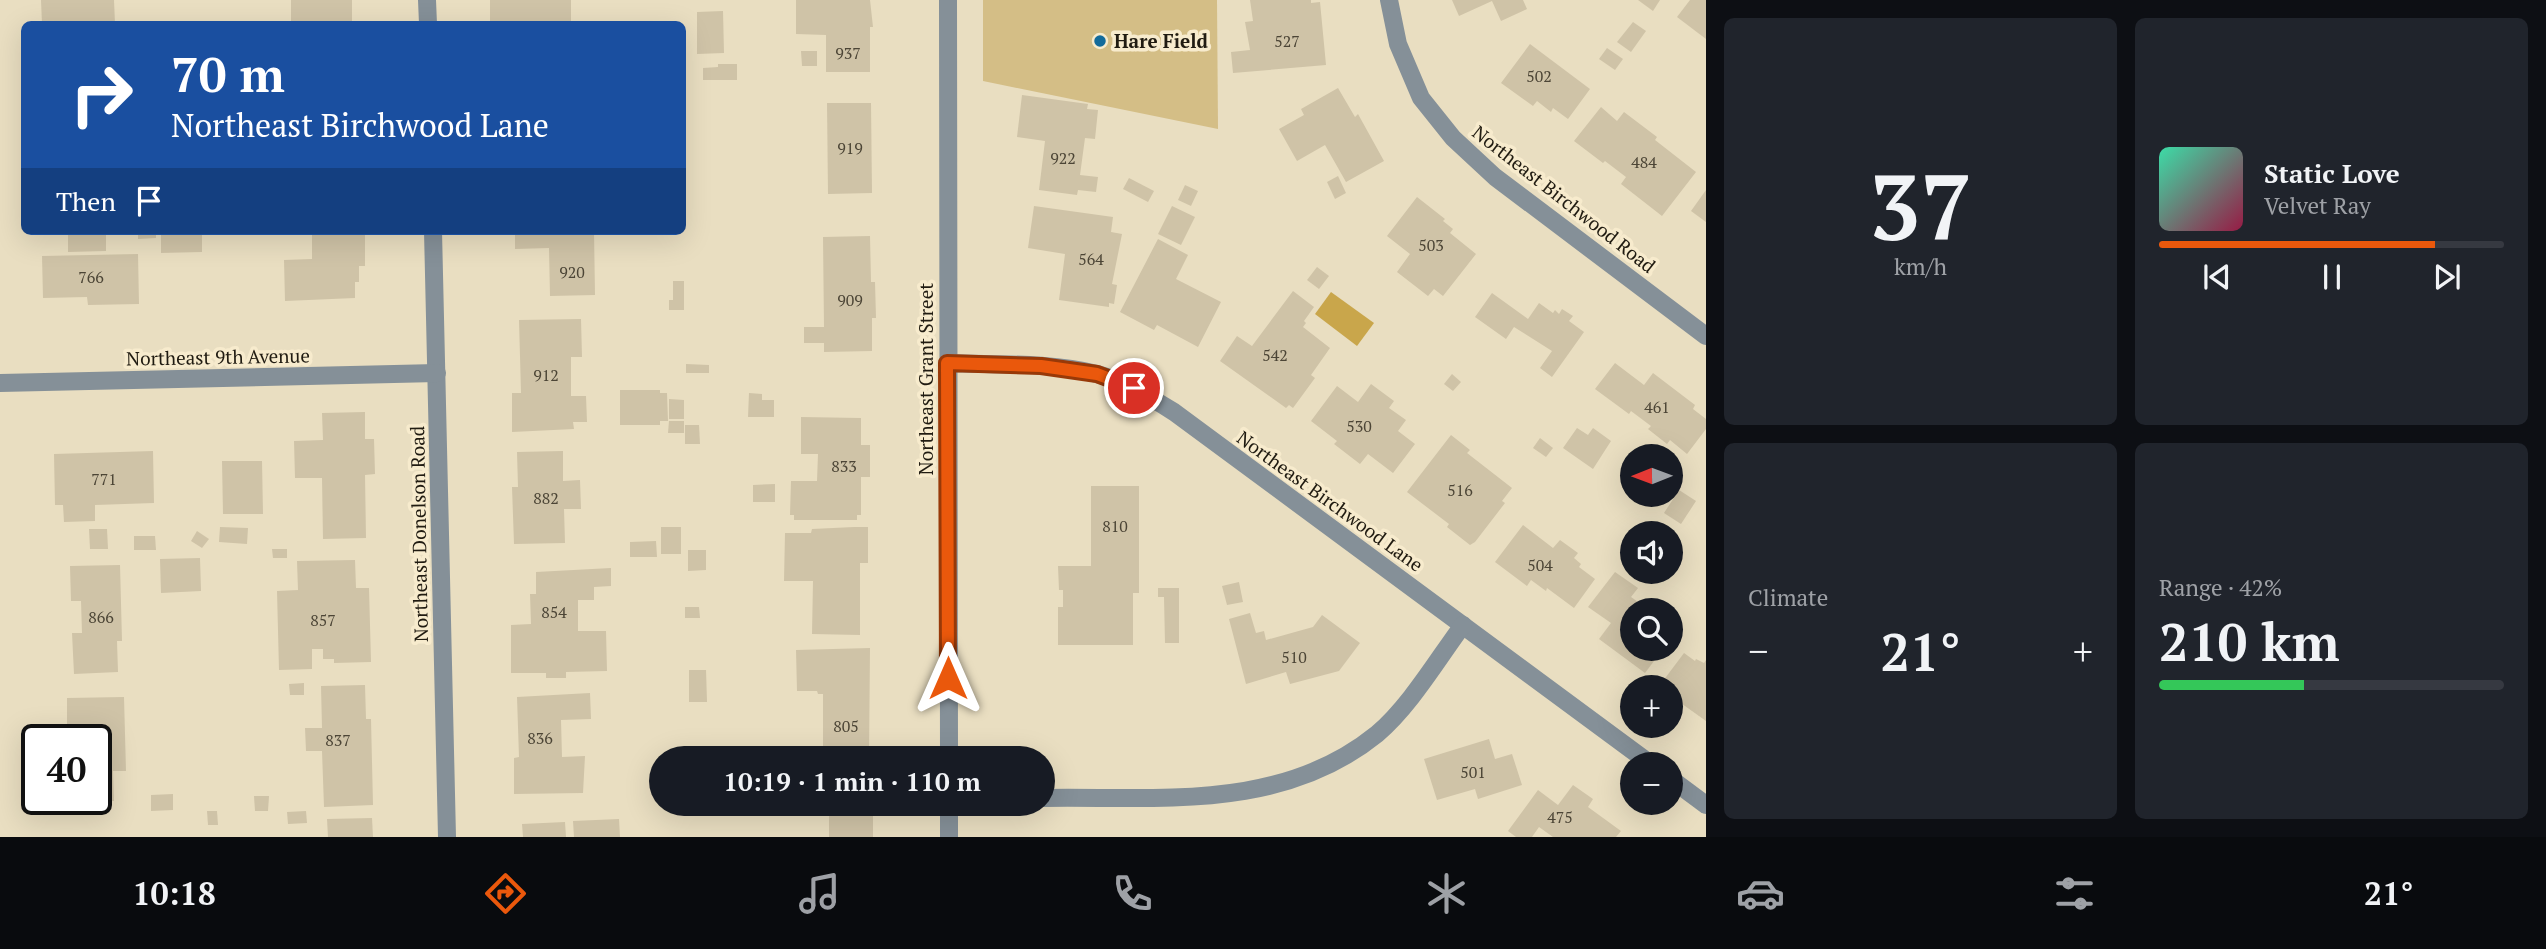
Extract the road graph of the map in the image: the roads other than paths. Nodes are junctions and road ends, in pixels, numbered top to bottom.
1 (427, 0) edge
2 (948, 0) edge
3 (1389, 0) edge
4 (428, 21) edge
5 (433, 235) edge
6 (1706, 336) edge
7 (947, 363) junction
8 (437, 373) junction
9 (0, 383) edge
10 (1463, 625) junction
11 (948, 746) edge
12 (1634, 752) edge
13 (1683, 788) edge
14 (1055, 798) edge
15 (1706, 805) edge
16 (949, 816) edge
17 (447, 837) edge
18 (949, 837) edge

1 - 4 street
2 - 7 street, Northeast Grant Street
3 - 6 street, Northeast Birchwood Road
5 - 8 street, Northeast Donelson Road
7 - 10 street, Northeast Birchwood Lane
7 - 11 street, Northeast Grant Street
8 - 9 street, Northeast 9th Avenue
8 - 17 street, Northeast Donelson Road
10 - 12 street, Northeast Birchwood Lane
10 - 14 street
13 - 15 street
16 - 18 street

